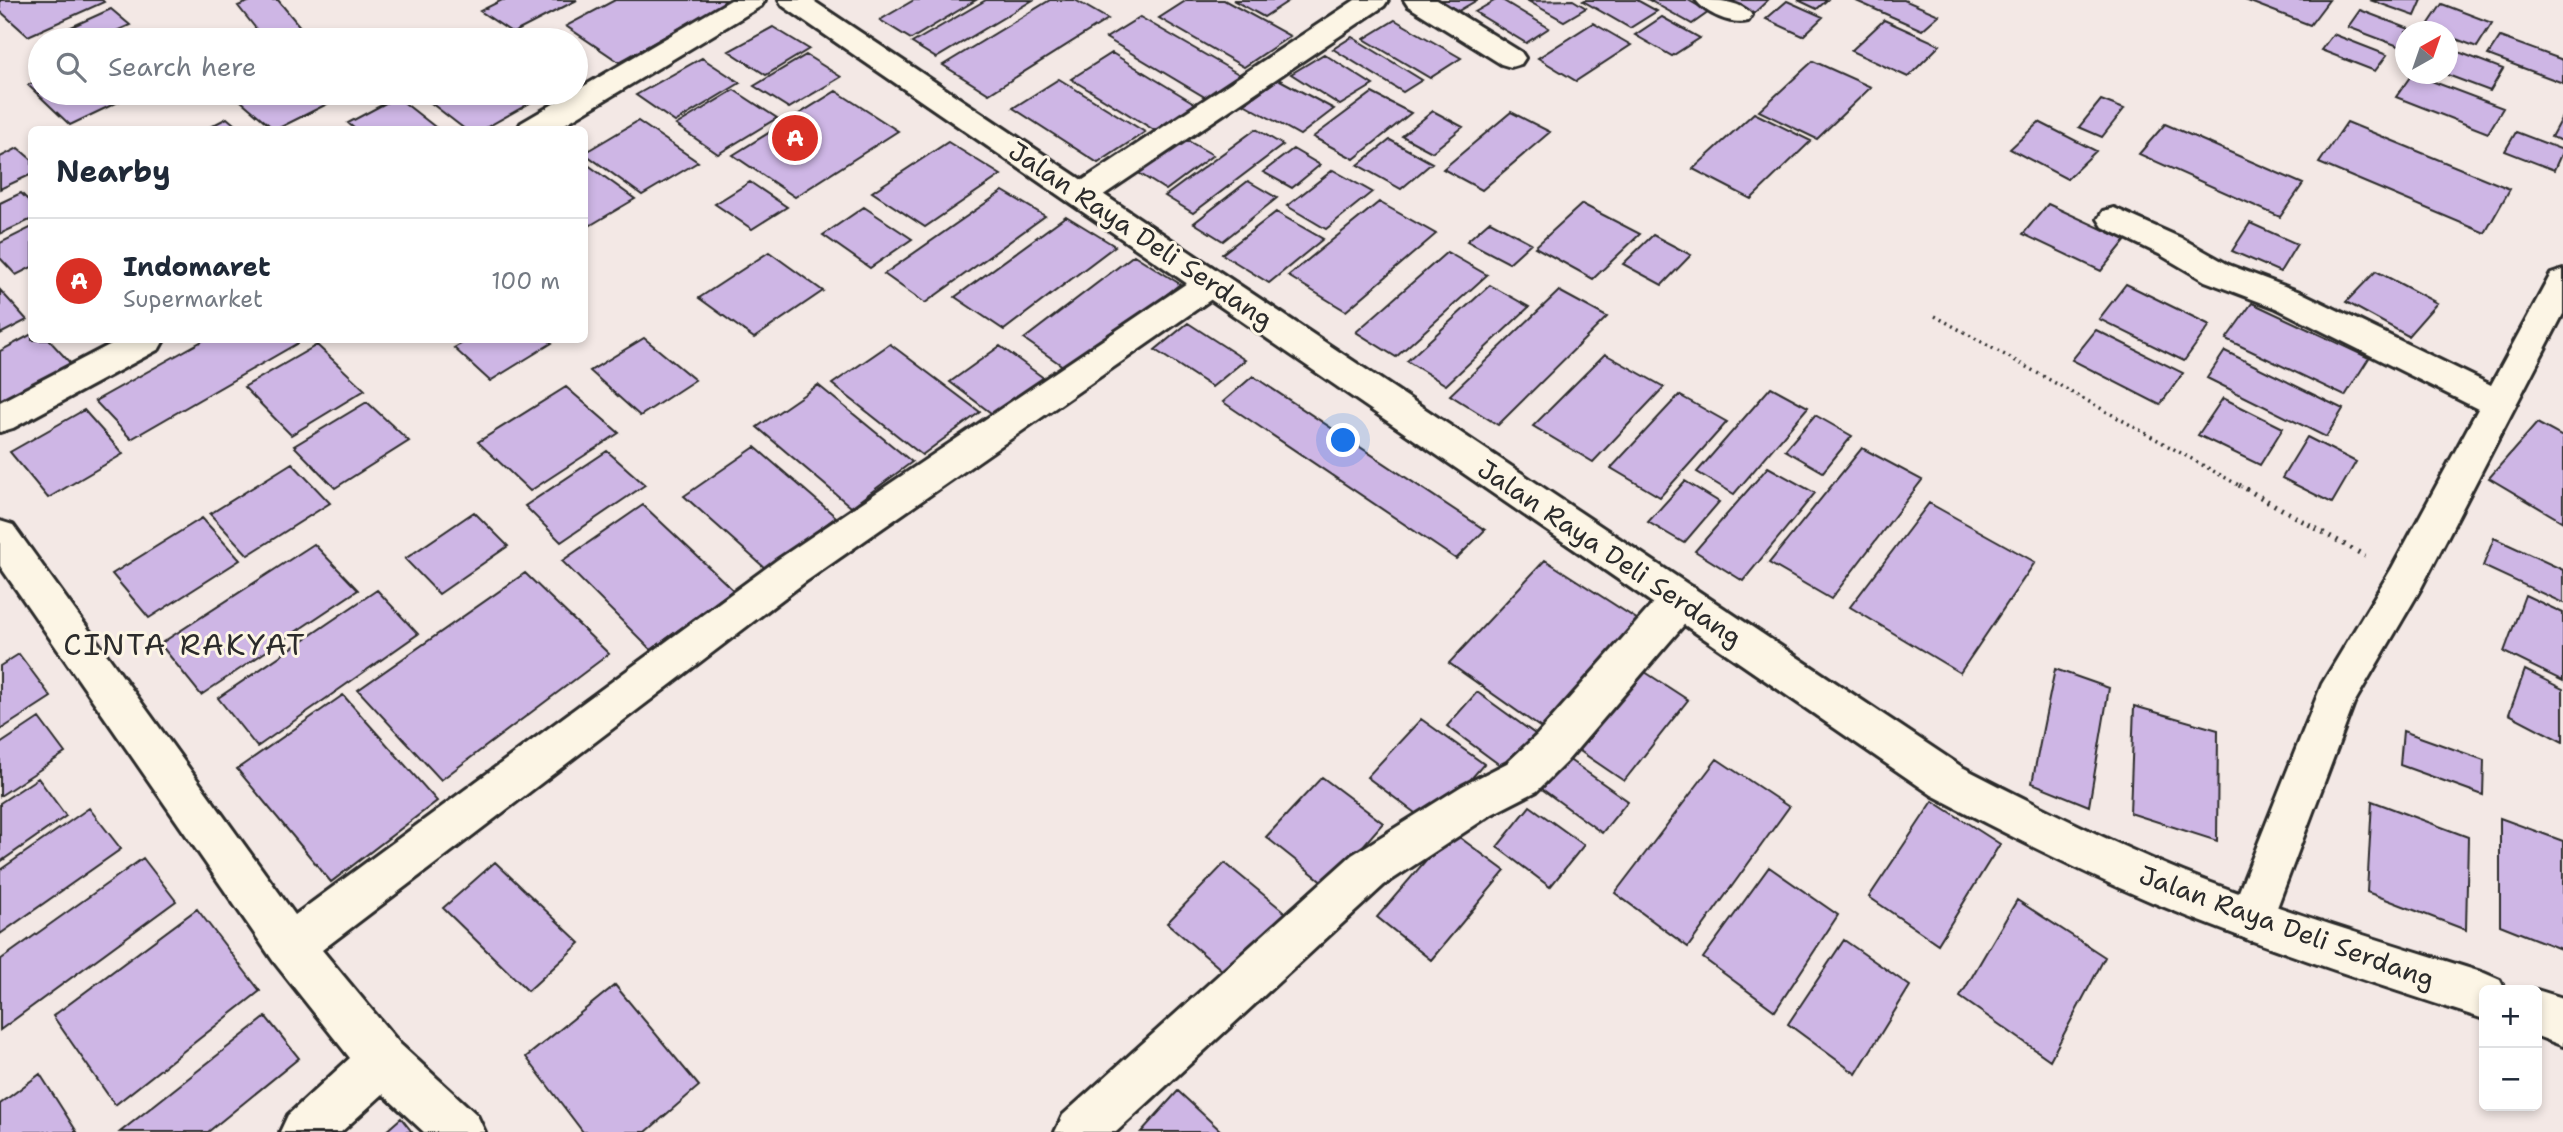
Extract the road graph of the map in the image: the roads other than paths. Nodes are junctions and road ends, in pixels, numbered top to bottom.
1 (751, 0) edge
2 (793, 0) edge
3 (1374, 0) edge
4 (1418, 0) edge
5 (1710, 0) edge
6 (1738, 15) dead end
7 (1511, 58) dead end
8 (588, 97) edge
9 (575, 105) edge
10 (540, 126) edge
11 (1082, 195) junction
12 (2114, 219) dead end
13 (2563, 282) edge
14 (1210, 283) junction
15 (142, 343) edge
16 (2499, 404) junction
17 (0, 418) edge
18 (0, 536) edge
19 (1681, 600) junction
20 (2251, 919) junction
21 (289, 946) junction
22 (2479, 994) edge
23 (2542, 1015) edge
24 (2563, 1022) edge
25 (383, 1061) junction
26 (304, 1132) edge
27 (460, 1132) edge
28 (1080, 1132) edge

1 - 8 street
2 - 11 street, Jalan Raya Deli Serdang
3 - 11 street
4 - 7 street
5 - 6 street
9 - 10 street
11 - 14 street, Jalan Raya Deli Serdang
12 - 16 street
13 - 16 street
14 - 19 street, Jalan Raya Deli Serdang
14 - 21 street
15 - 17 street
16 - 20 street
18 - 21 street
19 - 20 street, Jalan Raya Deli Serdang
19 - 28 street
20 - 22 street, Jalan Raya Deli Serdang
21 - 25 street
23 - 24 street
25 - 26 street
25 - 27 street

